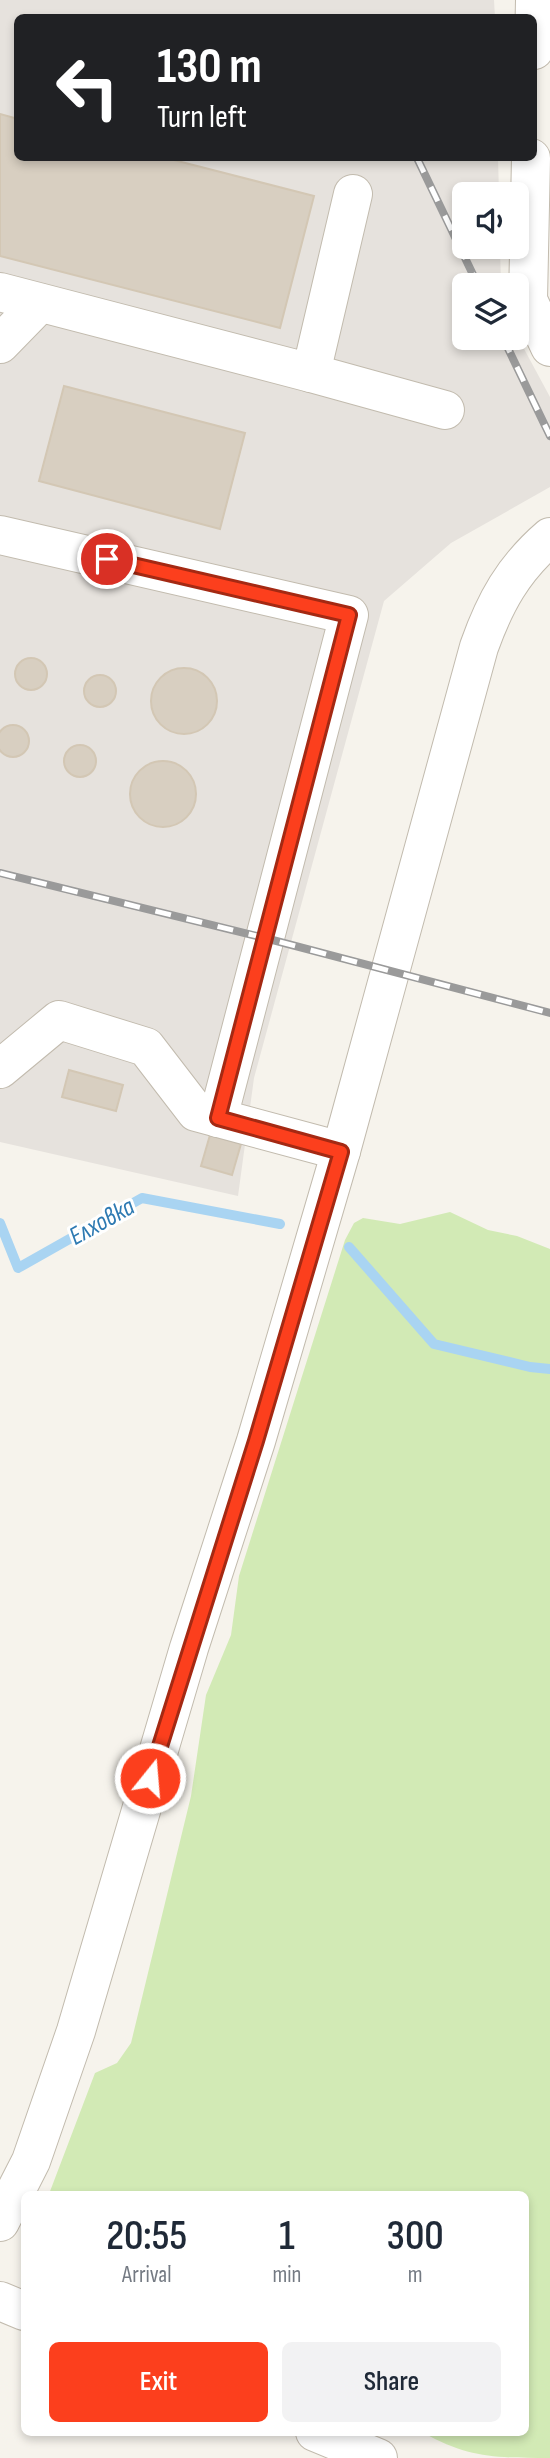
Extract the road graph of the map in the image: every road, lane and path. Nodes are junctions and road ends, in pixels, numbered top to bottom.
1 (531, 161) edge
2 (353, 194) dead end
3 (0, 292) edge
4 (40, 303) junction
5 (0, 344) edge
6 (550, 347) edge
7 (311, 373) junction
8 (445, 410) dead end
9 (0, 535) edge
10 (550, 537) edge
11 (0, 1069) edge
12 (218, 1118) junction
13 (341, 1152) junction
14 (0, 2222) edge
15 (0, 2301) edge
16 (21, 2310) edge
17 (325, 2436) edge
18 (378, 2458) edge

1 - 6 street
2 - 7 street
3 - 4 street
4 - 5 street
4 - 7 street
7 - 8 street
9 - 12 street
10 - 13 street
11 - 12 street
12 - 13 street
13 - 14 street
15 - 16 street
17 - 18 street

